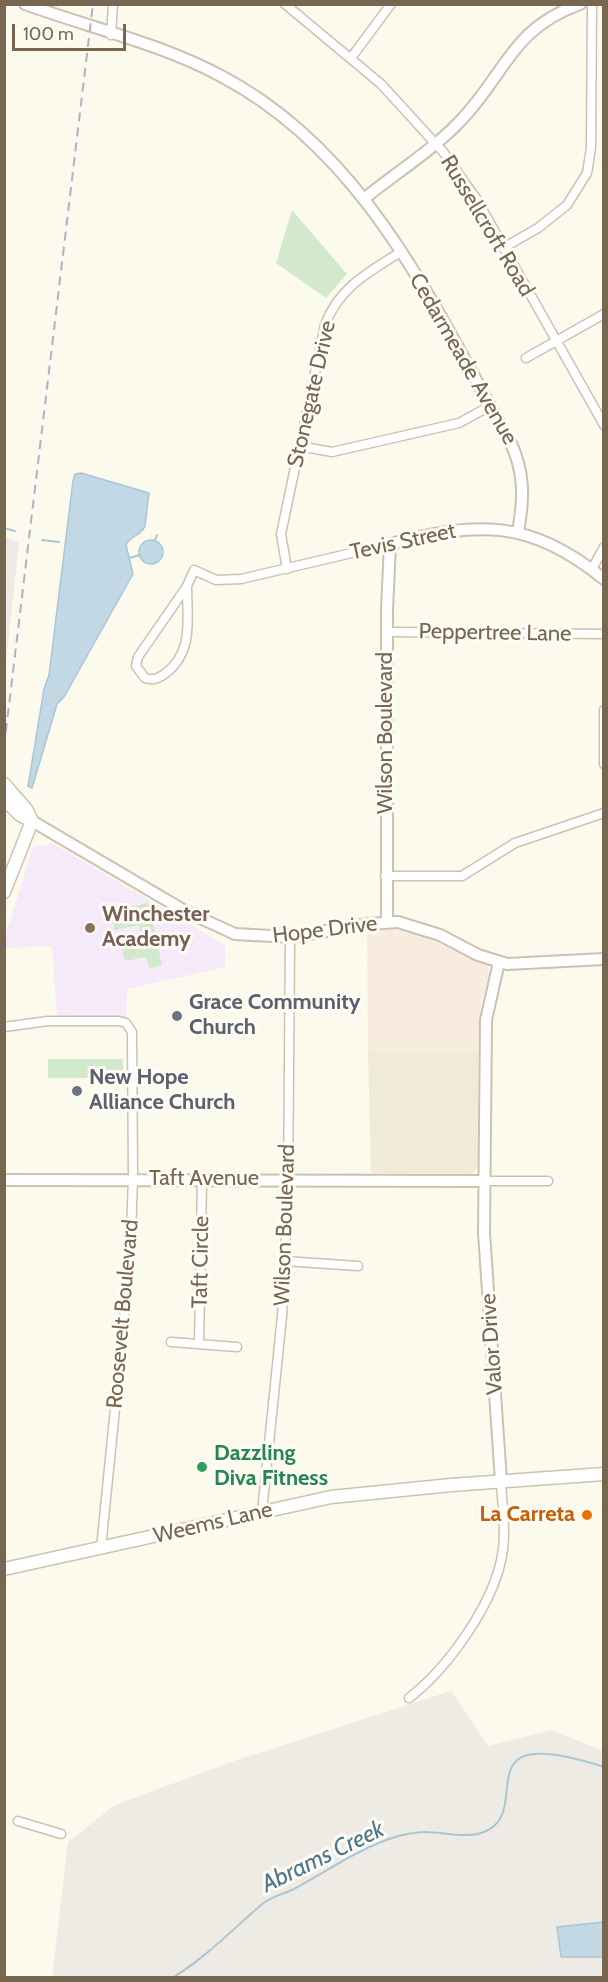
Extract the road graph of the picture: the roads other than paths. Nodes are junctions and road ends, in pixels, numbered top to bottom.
1 (25, 4) edge
2 (113, 4) edge
3 (285, 4) edge
4 (391, 4) edge
5 (580, 4) edge
6 (592, 4) edge
7 (111, 35) junction
8 (351, 58) junction
9 (435, 142) junction
10 (365, 198) junction
11 (503, 248) junction
12 (402, 251) junction
13 (603, 314) edge
14 (557, 343) junction
15 (526, 358) dead end
16 (490, 406) junction
17 (600, 410) edge
18 (603, 425) edge
19 (299, 446) junction
20 (518, 532) junction
21 (390, 544) junction
22 (603, 547) edge
23 (287, 569) junction
24 (592, 569) junction
25 (603, 579) edge
26 (187, 586) junction
27 (387, 632) junction
28 (603, 634) edge
29 (603, 710) edge
30 (603, 764) edge
31 (4, 784) edge
32 (4, 799) edge
33 (603, 813) edge
34 (32, 820) junction
35 (386, 876) junction
36 (4, 892) edge
37 (387, 922) junction
38 (290, 937) junction
39 (603, 959) edge
40 (499, 962) junction
41 (4, 1028) edge
42 (134, 1179) junction
43 (202, 1179) junction
44 (4, 1180) edge
45 (289, 1180) junction
46 (485, 1181) junction
47 (548, 1181) dead end
48 (285, 1261) junction
49 (358, 1266) dead end
50 (171, 1342) dead end
51 (200, 1344) junction
52 (237, 1347) dead end
53 (603, 1474) edge
54 (501, 1481) junction
55 (262, 1512) junction
56 (101, 1548) junction
57 (4, 1569) edge
58 (409, 1698) dead end
59 (18, 1821) dead end
60 (61, 1833) dead end

1 - 7 street, Cedarmeade Avenue
2 - 7 street
3 - 8 street, Russellcroft Road
4 - 8 street
5 - 9 street
6 - 11 street
7 - 10 street, Cedarmeade Avenue
8 - 9 street, Russellcroft Road
9 - 10 street
9 - 11 street, Russellcroft Road
10 - 12 street, Cedarmeade Avenue
11 - 14 street, Russellcroft Road
12 - 16 street, Cedarmeade Avenue
12 - 19 street, Stonegate Drive
13 - 14 street
14 - 15 street
14 - 17 street, Russellcroft Road
16 - 19 street
16 - 20 street, Cedarmeade Avenue
17 - 18 street, Russellcroft Road
19 - 23 street, Stonegate Drive
20 - 21 street, Tevis Street
20 - 24 street, Tevis Street
21 - 23 street, Tevis Street
21 - 27 street, Wilson Boulevard
22 - 24 street
23 - 26 street, Tevis Street
24 - 25 street, Tevis Street
26 - 26 street
27 - 28 street, Peppertree Lane
27 - 35 street, Wilson Boulevard
29 - 30 street
31 - 34 main road
32 - 34 main road
33 - 35 street
34 - 36 main road
34 - 38 street, Hope Drive
35 - 37 street, Wilson Boulevard
37 - 38 street, Hope Drive
37 - 40 street, Hope Drive
38 - 45 street, Wilson Boulevard
39 - 40 street, Hope Drive
40 - 46 street, Valor Drive
41 - 42 street, Roosevelt Boulevard
42 - 43 street, Taft Avenue
42 - 44 street, Taft Avenue
42 - 56 street, Roosevelt Boulevard
43 - 45 street, Taft Avenue
43 - 51 street, Taft Circle
45 - 46 street, Taft Avenue
45 - 48 street, Wilson Boulevard
46 - 47 street, Taft Avenue
46 - 54 street, Valor Drive
48 - 49 street
48 - 55 street, Wilson Boulevard
50 - 51 street
51 - 52 street
53 - 54 main road, Weems Lane
54 - 55 main road, Weems Lane
54 - 58 street, Valor Drive
55 - 56 main road, Weems Lane
56 - 57 main road, Weems Lane
59 - 60 street

